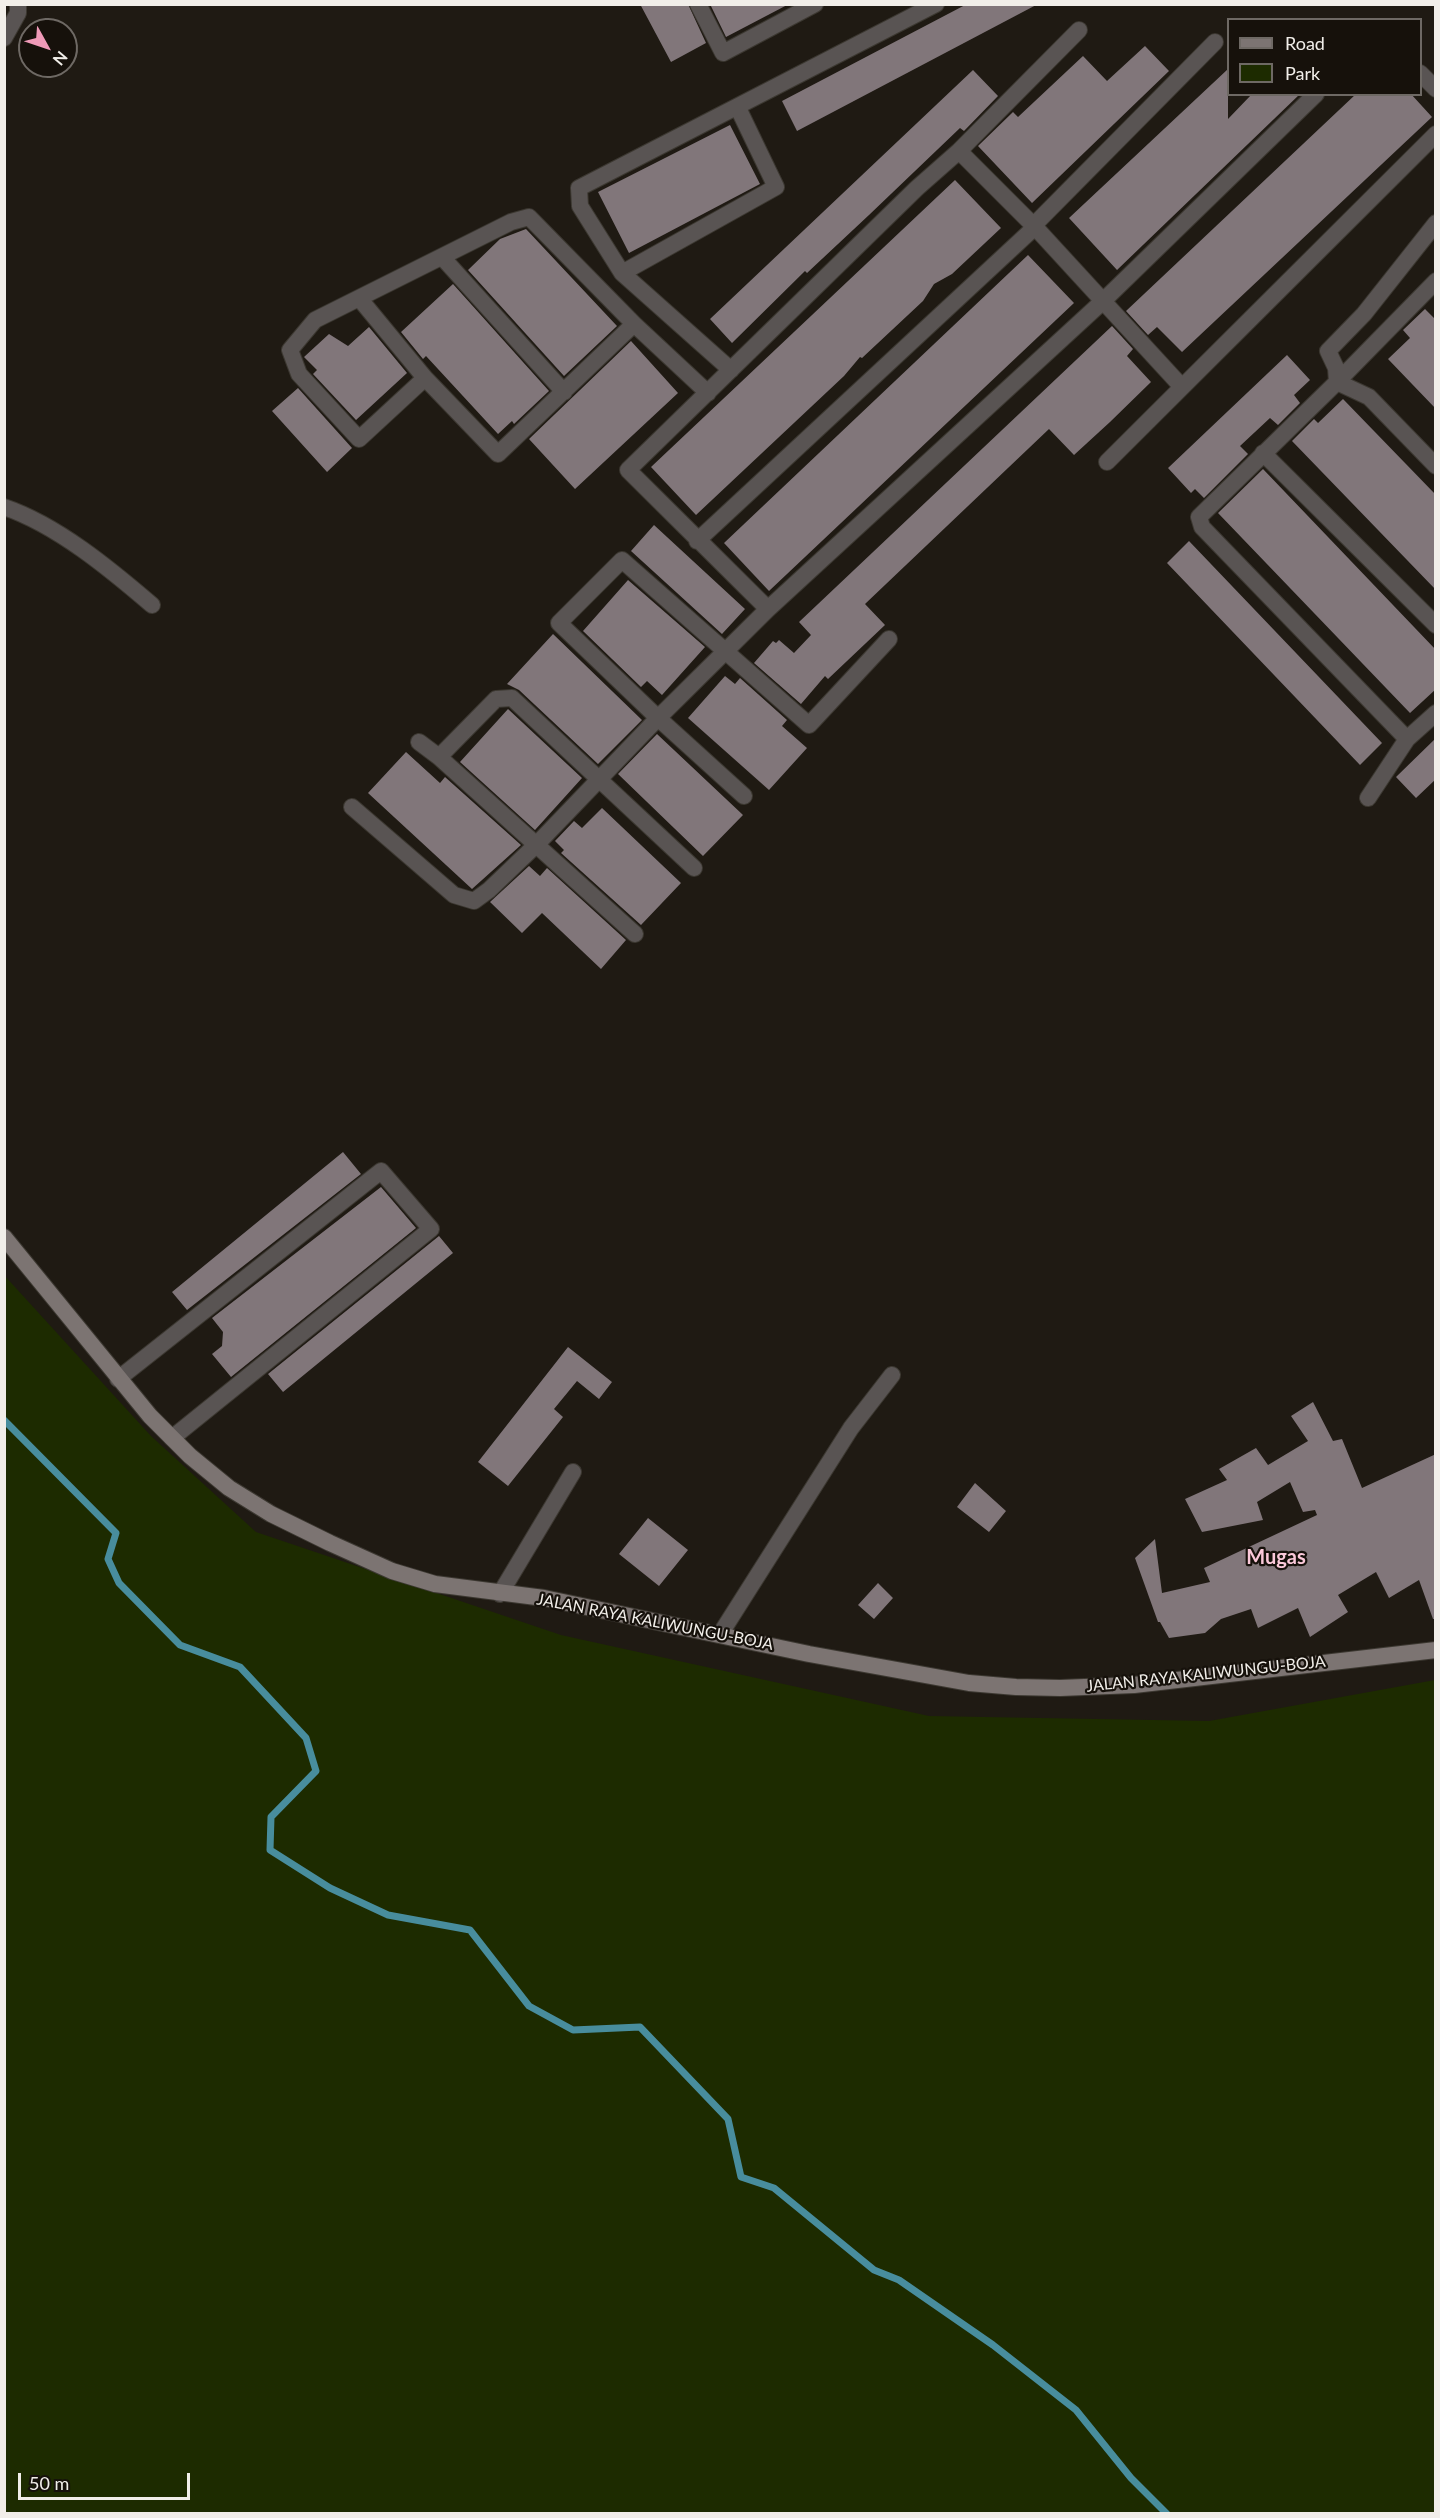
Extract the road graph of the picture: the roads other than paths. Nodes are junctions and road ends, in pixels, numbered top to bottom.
1 (18, 4) edge
2 (698, 4) edge
3 (815, 4) edge
4 (936, 4) edge
5 (797, 9) edge
6 (1079, 30) dead end
7 (4, 38) edge
8 (1215, 42) dead end
9 (1422, 75) edge
10 (1436, 89) edge
11 (1315, 96) edge
12 (738, 108) junction
13 (1436, 134) edge
14 (959, 151) junction
15 (1436, 223) edge
16 (1034, 226) junction
17 (442, 257) junction
18 (622, 273) junction
19 (1433, 288) edge
20 (359, 298) junction
21 (1102, 302) junction
22 (634, 324) junction
23 (731, 370) junction
24 (425, 378) junction
25 (1337, 382) junction
26 (1182, 387) junction
27 (564, 392) junction
28 (708, 393) junction
29 (1263, 453) junction
30 (1107, 462) dead end
31 (1436, 466) edge
32 (4, 507) edge
33 (697, 541) junction
34 (152, 605) dead end
35 (768, 609) junction
36 (1436, 625) edge
37 (889, 639) dead end
38 (726, 651) junction
39 (1436, 713) edge
40 (658, 718) junction
41 (1407, 739) junction
42 (419, 742) dead end
43 (438, 757) junction
44 (599, 780) junction
45 (744, 796) dead end
46 (1368, 798) dead end
47 (352, 807) dead end
48 (537, 844) junction
49 (694, 868) dead end
50 (635, 934) dead end
51 (4, 1237) edge
52 (892, 1375) dead end
53 (118, 1379) junction
54 (172, 1438) junction
55 (573, 1472) dead end
56 (500, 1594) junction
57 (721, 1634) junction
58 (1436, 1650) edge

1 - 7 street
2 - 5 street
3 - 5 street
4 - 12 street
6 - 14 street
8 - 16 street
9 - 10 street
11 - 21 street
12 - 18 street
12 - 18 street
13 - 26 street
14 - 16 street
14 - 23 street
15 - 25 street
16 - 21 street
16 - 33 street
17 - 20 street
17 - 22 street
17 - 27 street
18 - 23 street
19 - 25 street
20 - 24 street
20 - 24 street
21 - 26 street
21 - 35 street
22 - 27 street
22 - 28 street
23 - 28 street
24 - 27 street
25 - 29 street
25 - 31 street
26 - 30 street
28 - 33 street
29 - 36 street
29 - 41 street
32 - 34 street
33 - 35 street
35 - 38 street
37 - 38 street
38 - 40 street
38 - 40 street
39 - 41 street
40 - 44 street
40 - 45 street
41 - 46 street
42 - 43 street
43 - 44 street
43 - 48 street
44 - 48 street
44 - 49 street
47 - 48 street
48 - 50 street
51 - 53 main road, JALAN RAYA KALIWUNGU-BOJA
52 - 57 street
53 - 54 main road, JALAN RAYA KALIWUNGU-BOJA
53 - 54 street
54 - 56 main road, JALAN RAYA KALIWUNGU-BOJA
55 - 56 street
56 - 57 main road, JALAN RAYA KALIWUNGU-BOJA
57 - 58 main road, JALAN RAYA KALIWUNGU-BOJA

